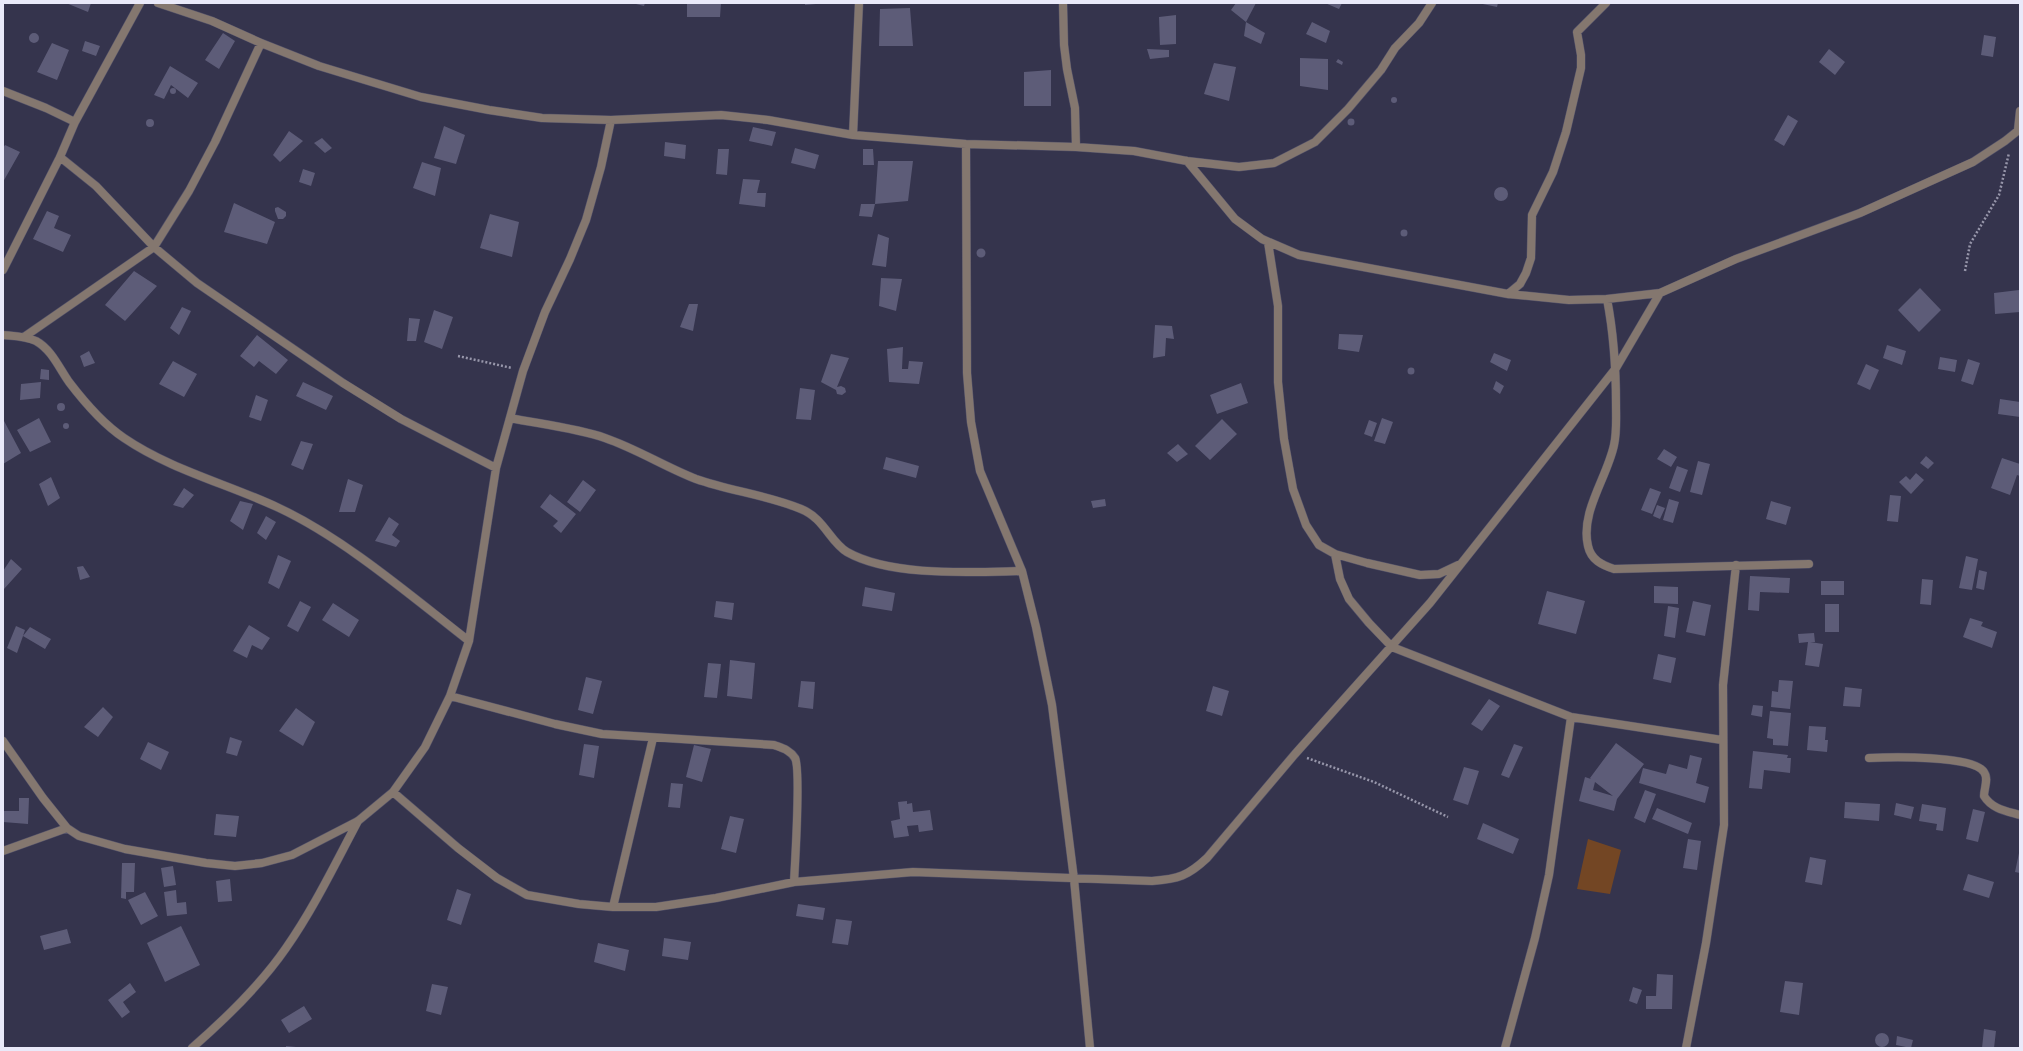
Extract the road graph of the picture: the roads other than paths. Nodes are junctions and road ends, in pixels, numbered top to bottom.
1 (140, 3) edge
2 (158, 3) edge
3 (859, 3) edge
4 (1063, 3) edge
5 (1432, 3) edge
6 (1606, 3) edge
7 (260, 43) junction
8 (3, 91) edge
9 (2020, 111) edge
10 (611, 120) junction
11 (75, 122) junction
12 (2019, 129) edge
13 (853, 135) junction
14 (966, 144) junction
15 (1076, 147) junction
16 (60, 157) junction
17 (1186, 161) junction
18 (1268, 242) junction
19 (154, 247) junction
20 (3, 270) edge
21 (1660, 293) junction
22 (1508, 294) junction
23 (1607, 299) junction
24 (3, 336) edge
25 (24, 337) junction
26 (1616, 368) junction
27 (510, 418) junction
28 (496, 468) junction
29 (1335, 554) junction
30 (1460, 564) junction
31 (1809, 564) dead end
32 (1736, 565) junction
33 (1022, 571) junction
34 (469, 641) junction
35 (1392, 647) junction
36 (450, 696) junction
37 (1571, 717) junction
38 (653, 738) junction
39 (1722, 740) junction
40 (3, 741) edge
41 (1869, 758) dead end
42 (393, 792) junction
43 (2020, 815) edge
44 (358, 821) junction
45 (68, 828) junction
46 (3, 851) edge
47 (1074, 880) junction
48 (794, 882) junction
49 (613, 907) junction
50 (192, 1048) edge
51 (1090, 1048) edge
52 (1506, 1048) edge
53 (1686, 1048) edge

1 - 11 street
2 - 7 street
3 - 13 street
4 - 15 street
5 - 17 street
6 - 22 street
7 - 10 street
7 - 19 street
8 - 11 street
9 - 12 street
10 - 13 street
10 - 27 street
11 - 16 street
12 - 21 street
13 - 14 street
14 - 15 street
14 - 33 street
15 - 17 street
16 - 19 street
16 - 20 street
17 - 18 street
18 - 22 street
18 - 29 street
19 - 25 street
19 - 28 street
21 - 23 street
21 - 26 street
22 - 23 street
23 - 26 street
24 - 25 street
25 - 34 street
26 - 30 street
26 - 32 street
27 - 28 street
27 - 33 street
28 - 34 street
29 - 30 street
29 - 35 street
30 - 35 street
31 - 32 street
32 - 39 street
33 - 47 street
34 - 36 street
35 - 37 street
35 - 47 street
36 - 38 street
36 - 42 street
37 - 39 street
37 - 52 street
38 - 48 street
38 - 49 street
39 - 53 street
40 - 45 street
41 - 43 street
42 - 44 street
42 - 49 street
44 - 45 street
44 - 50 street
45 - 46 street
47 - 48 street
47 - 51 street
48 - 49 street

